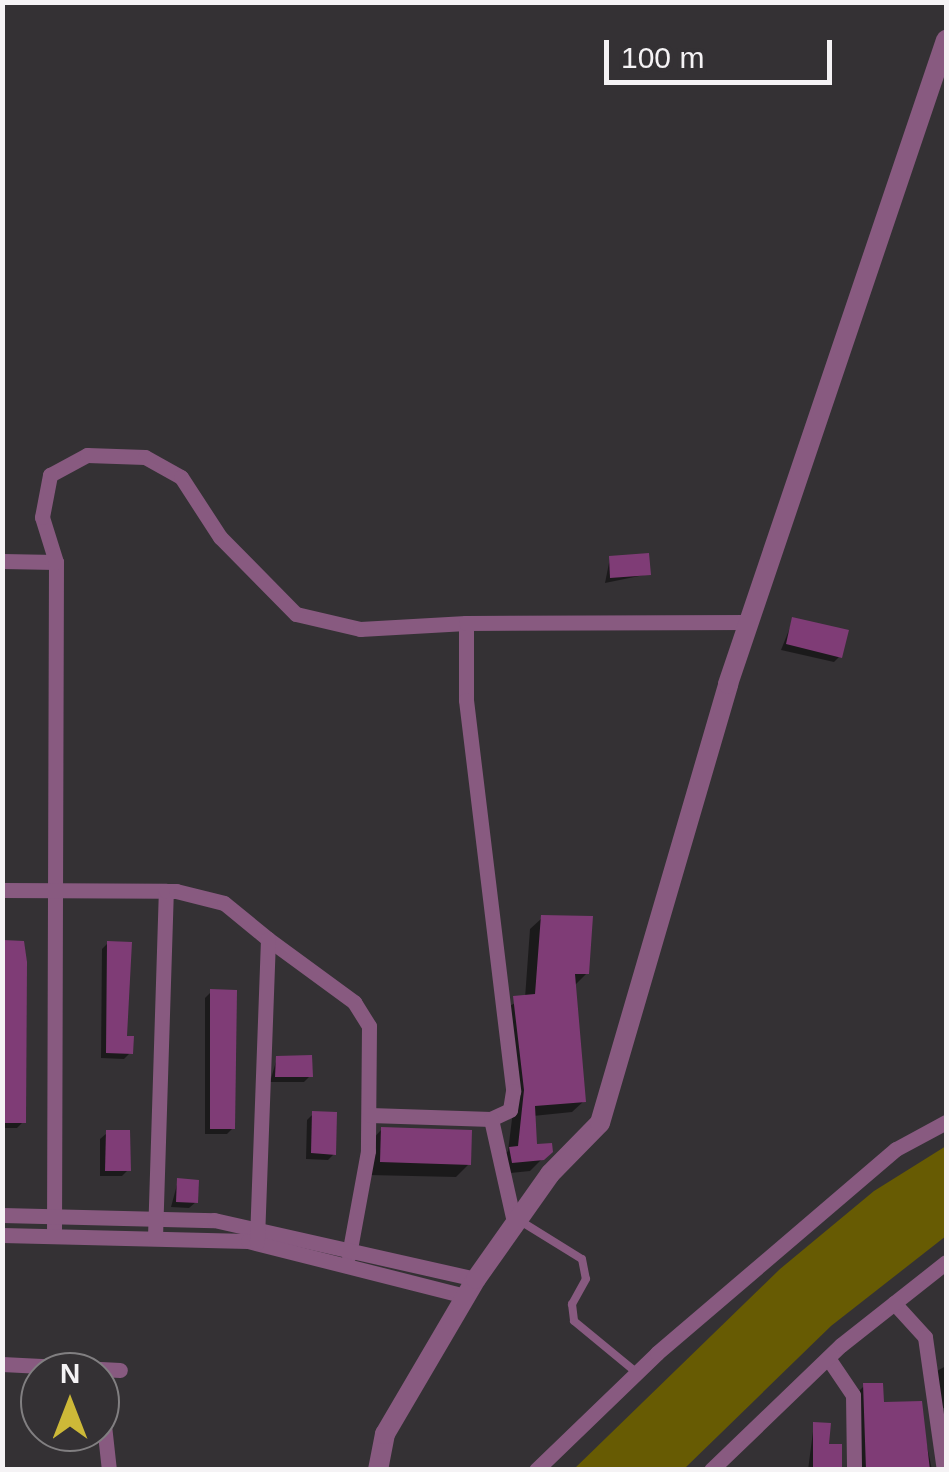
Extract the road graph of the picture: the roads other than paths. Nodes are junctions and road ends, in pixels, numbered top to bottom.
1 (946, 40) edge
2 (2, 561) edge
3 (56, 562) junction
4 (749, 622) junction
5 (466, 623) junction
6 (2, 890) edge
7 (57, 890) junction
8 (166, 890) junction
9 (268, 939) junction
10 (370, 1115) junction
11 (491, 1119) junction
12 (946, 1122) edge
13 (2, 1215) edge
14 (54, 1216) junction
15 (156, 1218) junction
16 (517, 1223) junction
17 (2, 1235) edge
18 (259, 1235) junction
19 (54, 1236) junction
20 (154, 1236) junction
21 (349, 1256) junction
22 (946, 1262) edge
23 (471, 1288) junction
24 (894, 1303) junction
25 (828, 1358) junction
26 (637, 1372) junction
27 (378, 1470) edge
28 (536, 1470) edge
29 (711, 1470) edge
30 (854, 1470) edge
31 (944, 1470) edge

1 - 4 street
2 - 3 street
3 - 5 street
3 - 7 street
4 - 5 street
4 - 16 street
5 - 11 street
6 - 7 street
7 - 8 street
7 - 14 street
8 - 9 street
8 - 15 street
9 - 10 street
9 - 18 street
10 - 11 street
10 - 21 street
11 - 16 street
12 - 26 street
13 - 14 street
14 - 15 street
14 - 19 street
15 - 18 street
15 - 20 street
16 - 23 street
16 - 26 lane
17 - 19 street
18 - 20 street
18 - 21 street
19 - 20 street
21 - 23 street
22 - 24 street
23 - 27 street
24 - 25 street
24 - 31 street
25 - 29 street
25 - 30 street
26 - 28 street

